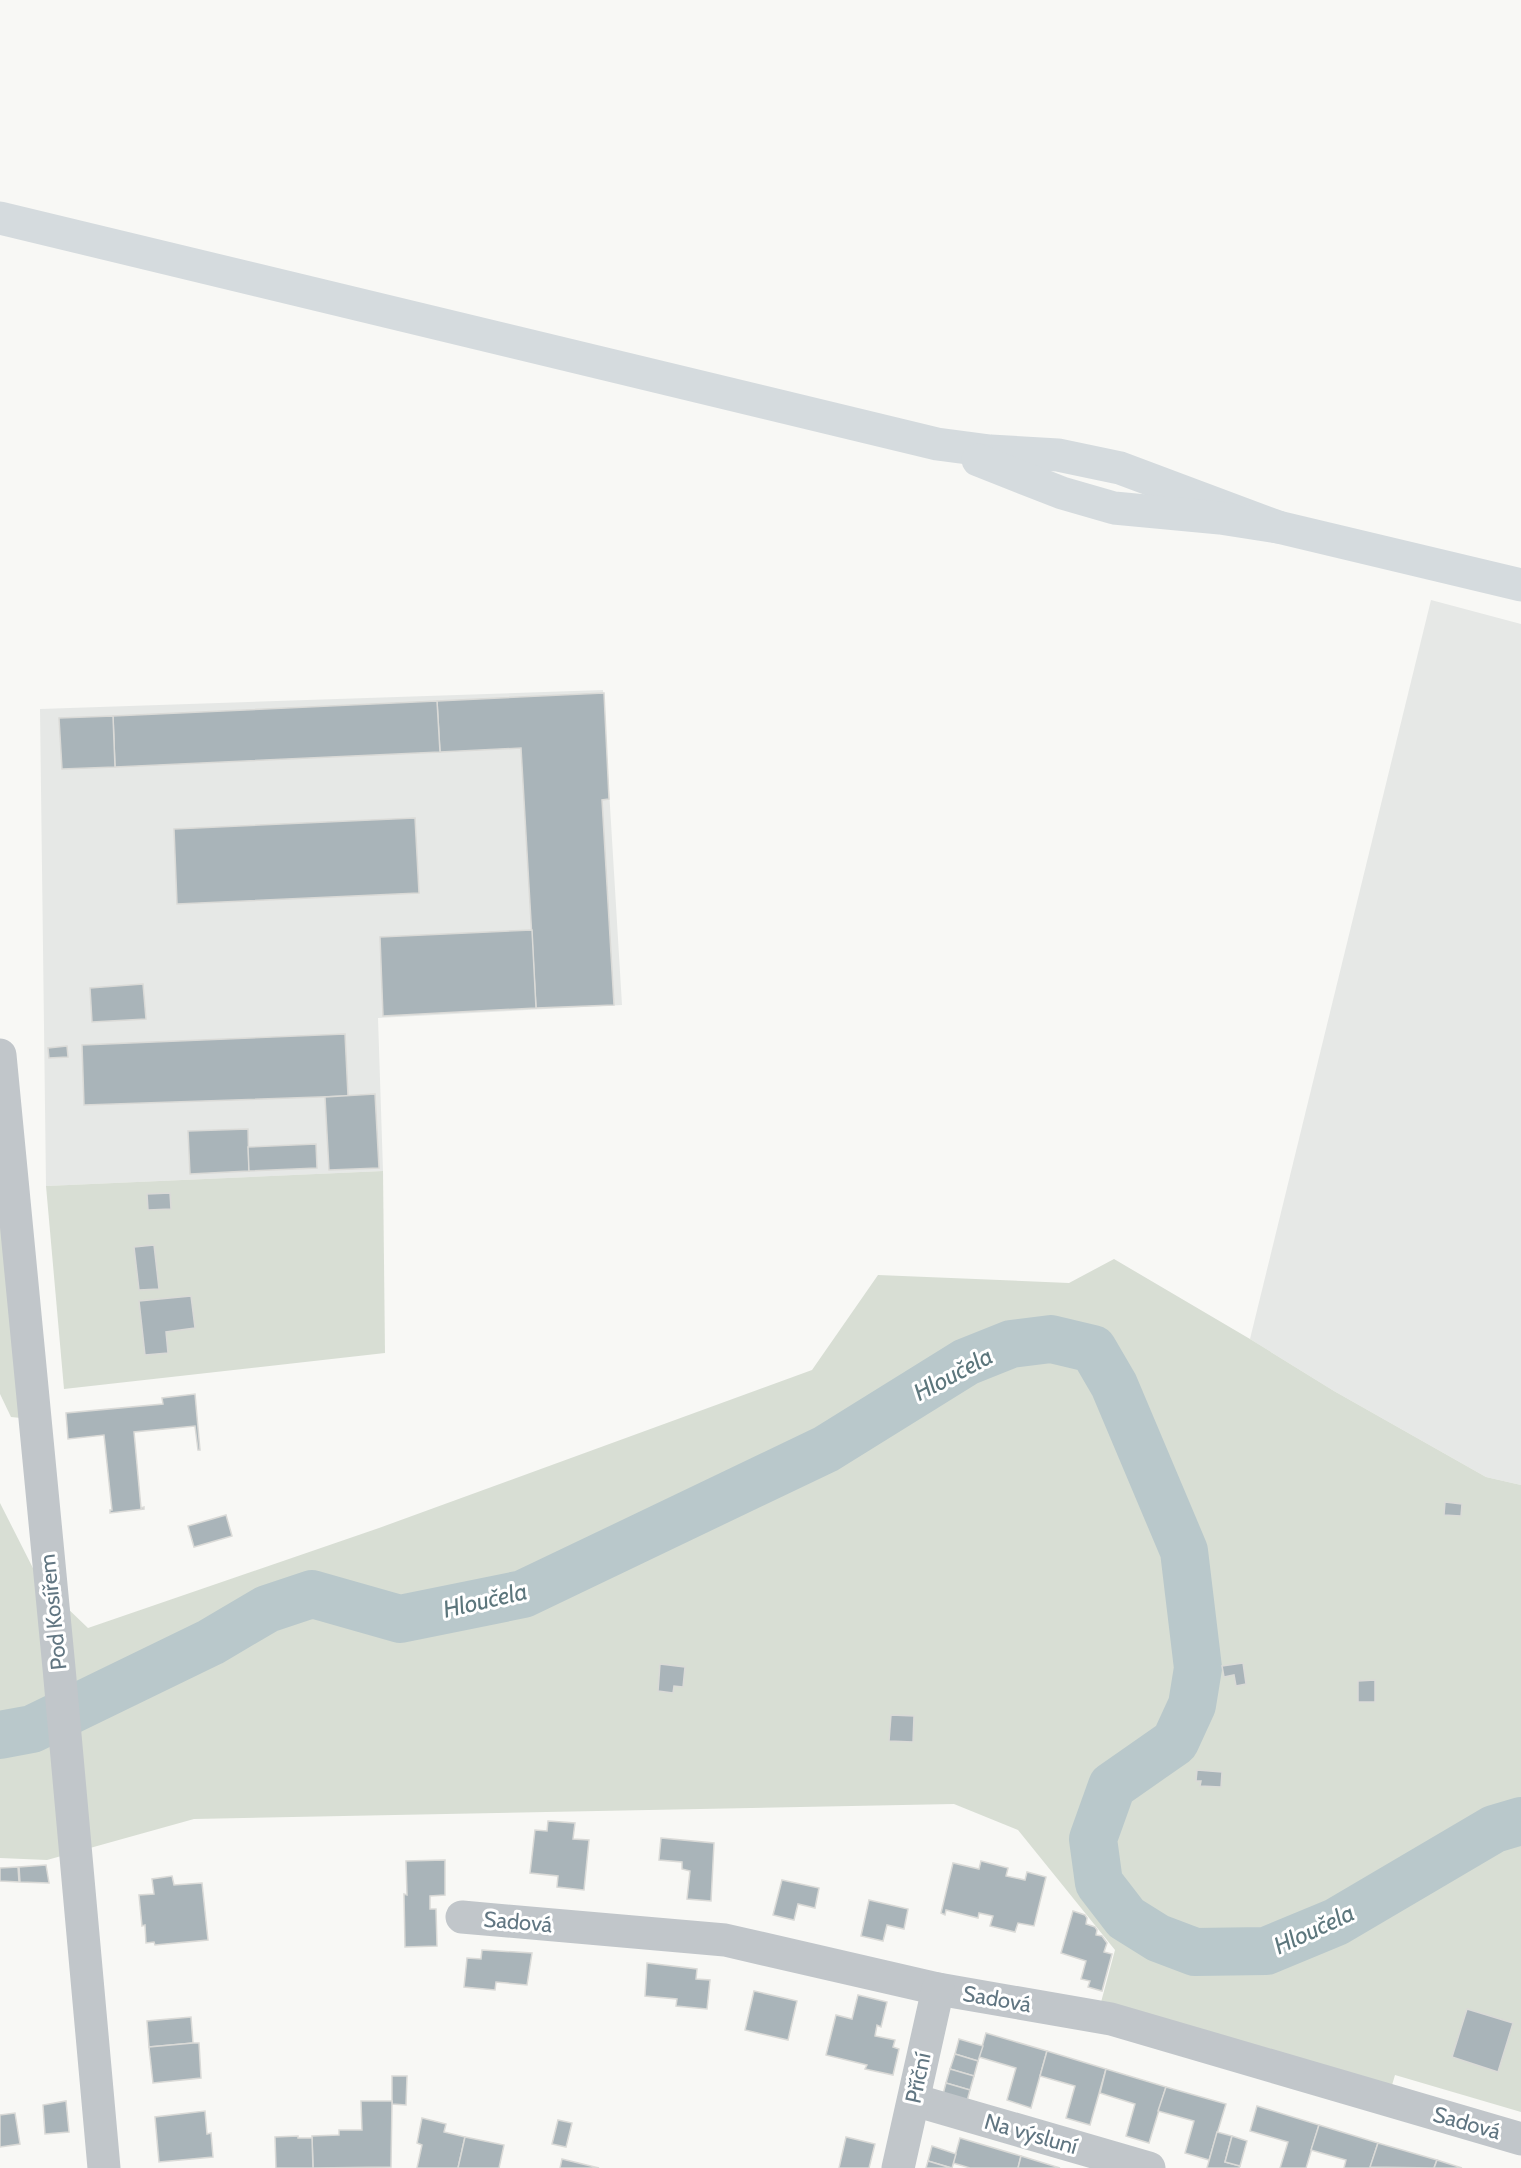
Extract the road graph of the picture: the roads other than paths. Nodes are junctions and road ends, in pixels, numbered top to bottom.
1 (0, 218) edge
2 (1521, 585) edge
3 (0, 1055) edge
4 (9, 1250) edge
5 (462, 1917) dead end
6 (938, 1989) junction
7 (914, 2100) junction
8 (1521, 2139) edge
9 (104, 2168) edge
10 (898, 2168) edge
11 (1149, 2168) edge

1 - 2 main road
3 - 4 street, Pod Kosířem
4 - 9 street, Pod Kosířem
5 - 6 street, Sadová
6 - 7 street, Příční
6 - 8 street, Sadová
7 - 10 street, Příční
7 - 11 street, Na výsluní

